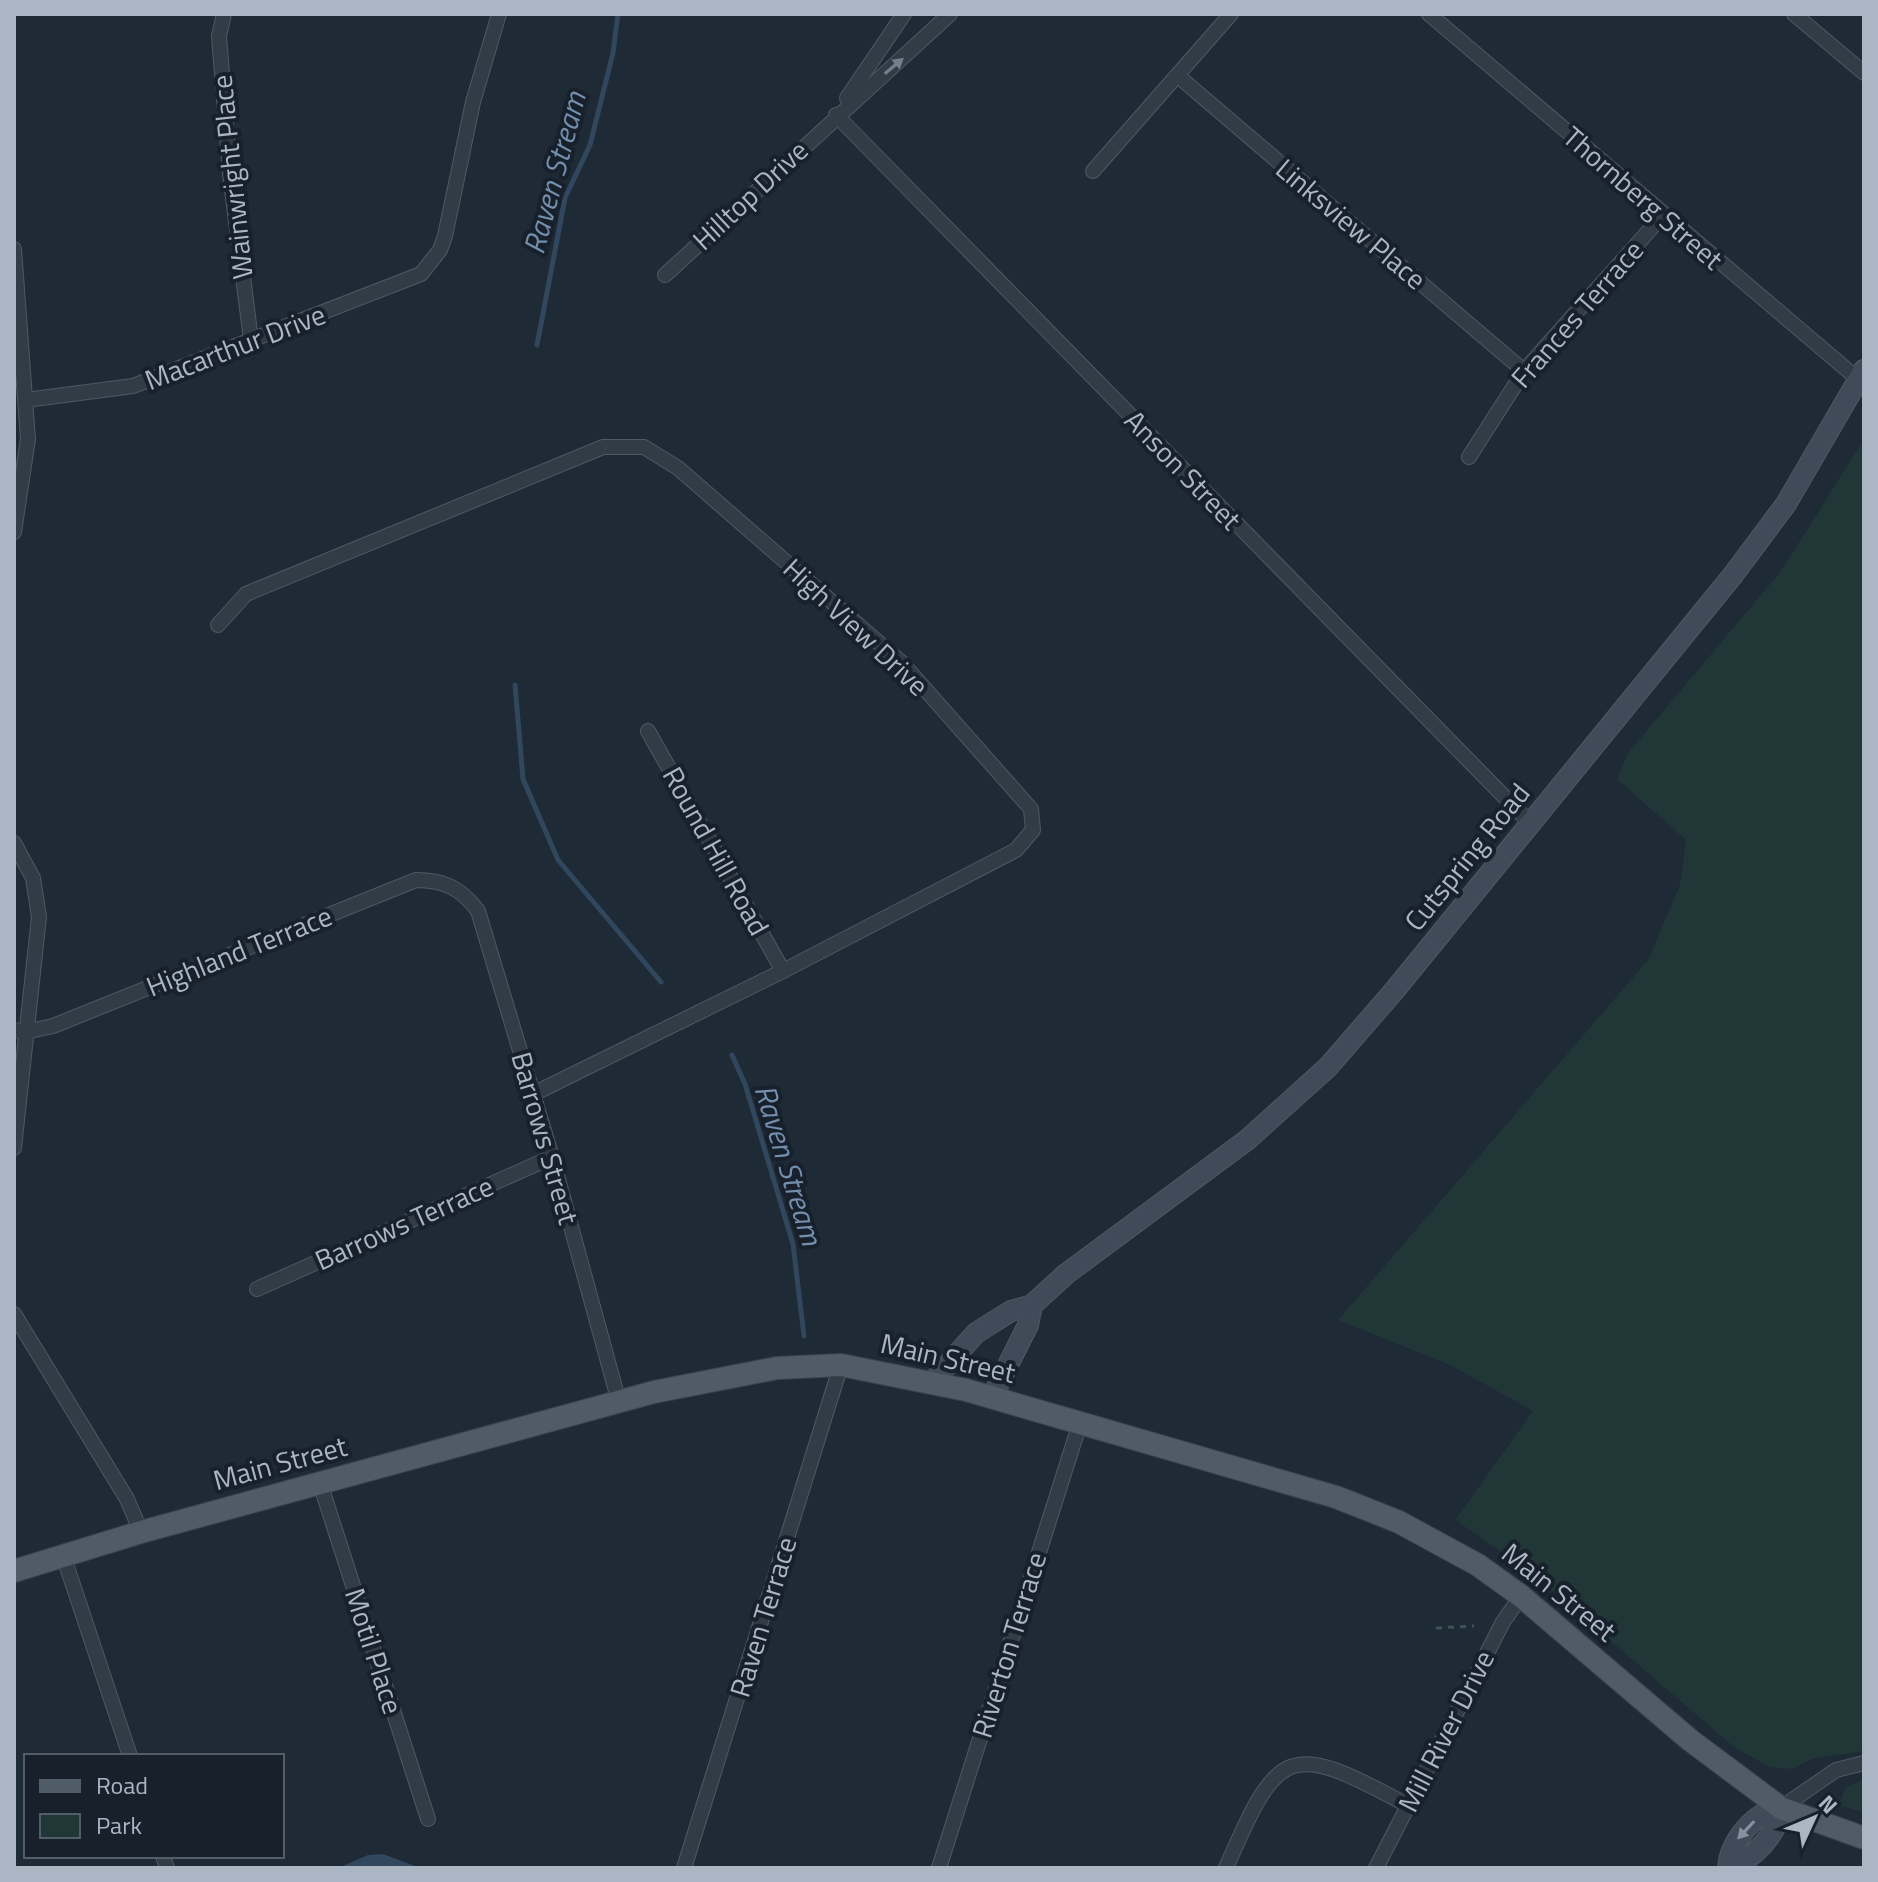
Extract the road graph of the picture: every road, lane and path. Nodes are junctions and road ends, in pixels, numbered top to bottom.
1 (224, 14) edge
2 (499, 14) edge
3 (904, 14) edge
4 (950, 14) edge
5 (1231, 14) edge
6 (1429, 14) edge
7 (1794, 14) edge
8 (1864, 73) edge
9 (1178, 76) junction
10 (836, 115) junction
11 (1093, 171) dead end
12 (1663, 215) junction
13 (14, 249) edge
14 (665, 275) dead end
15 (251, 340) junction
16 (1524, 371) junction
17 (1861, 375) edge
18 (26, 400) junction
19 (1469, 457) dead end
20 (14, 532) edge
21 (218, 625) dead end
22 (648, 731) dead end
23 (1531, 824) junction
24 (14, 843) edge
25 (453, 886) joint
26 (783, 971) junction
27 (20, 1031) edge
28 (533, 1094) junction
29 (14, 1148) edge
30 (552, 1157) junction
31 (257, 1289) dead end
32 (1032, 1305) junction
33 (14, 1314) edge
34 (841, 1365) junction
35 (933, 1381) junction
36 (992, 1397) junction
37 (619, 1402) junction
38 (1080, 1423) junction
39 (320, 1483) junction
40 (141, 1532) junction
41 (63, 1555) junction
42 (14, 1571) edge
43 (1521, 1596) junction
44 (1474, 1626) dead end
45 (1436, 1628) dead end
46 (129, 1754) edge
47 (1864, 1763) edge
48 (1407, 1805) junction
49 (1781, 1808) junction
50 (428, 1819) dead end
51 (1864, 1838) edge
52 (684, 1868) edge
53 (939, 1868) edge
54 (1226, 1868) edge
55 (1376, 1868) edge
56 (1728, 1868) edge

1 - 15 street, Wainwright Place
2 - 15 street, Macarthur Drive
3 - 10 street, Hilltop Drive
10 -> 4 street, Hilltop Drive
5 - 9 street
6 - 12 street, Thornberg Street
7 - 8 street
9 - 11 street
9 - 16 street, Linksview Place
10 - 14 street, Hilltop Drive
10 - 23 street, Anson Street
12 - 16 street, Frances Terrace
12 - 17 street, Thornberg Street
13 - 18 street
15 - 18 street, Macarthur Drive
16 - 19 street, Frances Terrace
17 - 23 street, Cutspring Road
18 - 20 street
21 - 26 street, High View Drive
22 - 26 street, Round Hill Road
23 - 32 street, Cutspring Road
24 - 27 street
25 - 27 street, Highland Terrace
25 - 28 street, Barrows Street
26 - 28 street, High View Drive
27 - 29 street
28 - 30 street, Barrows Street
30 - 31 street, Barrows Terrace
30 - 37 street, Barrows Street
32 - 35 street, Cutspring Road
32 - 36 street, Cutspring Road
33 - 40 street
34 - 35 main road, Main Street
34 - 37 main road, Main Street
34 - 52 street, Raven Terrace
35 - 36 main road, Main Street
36 - 38 main road, Main Street
37 - 39 main road, Main Street
38 - 43 main road, Main Street
38 - 53 street, Riverton Terrace
39 - 40 main road, Main Street
39 - 50 street, Motil Place
40 - 41 main road, Main Street
41 - 42 main road, Main Street
41 - 46 street
43 - 48 street, Mill River Drive
43 - 49 main road, Main Street
44 - 45 path
47 - 49 street
48 - 54 street
48 - 55 street, Mill River Drive
49 - 51 main road, Main Street
49 - 56 street

